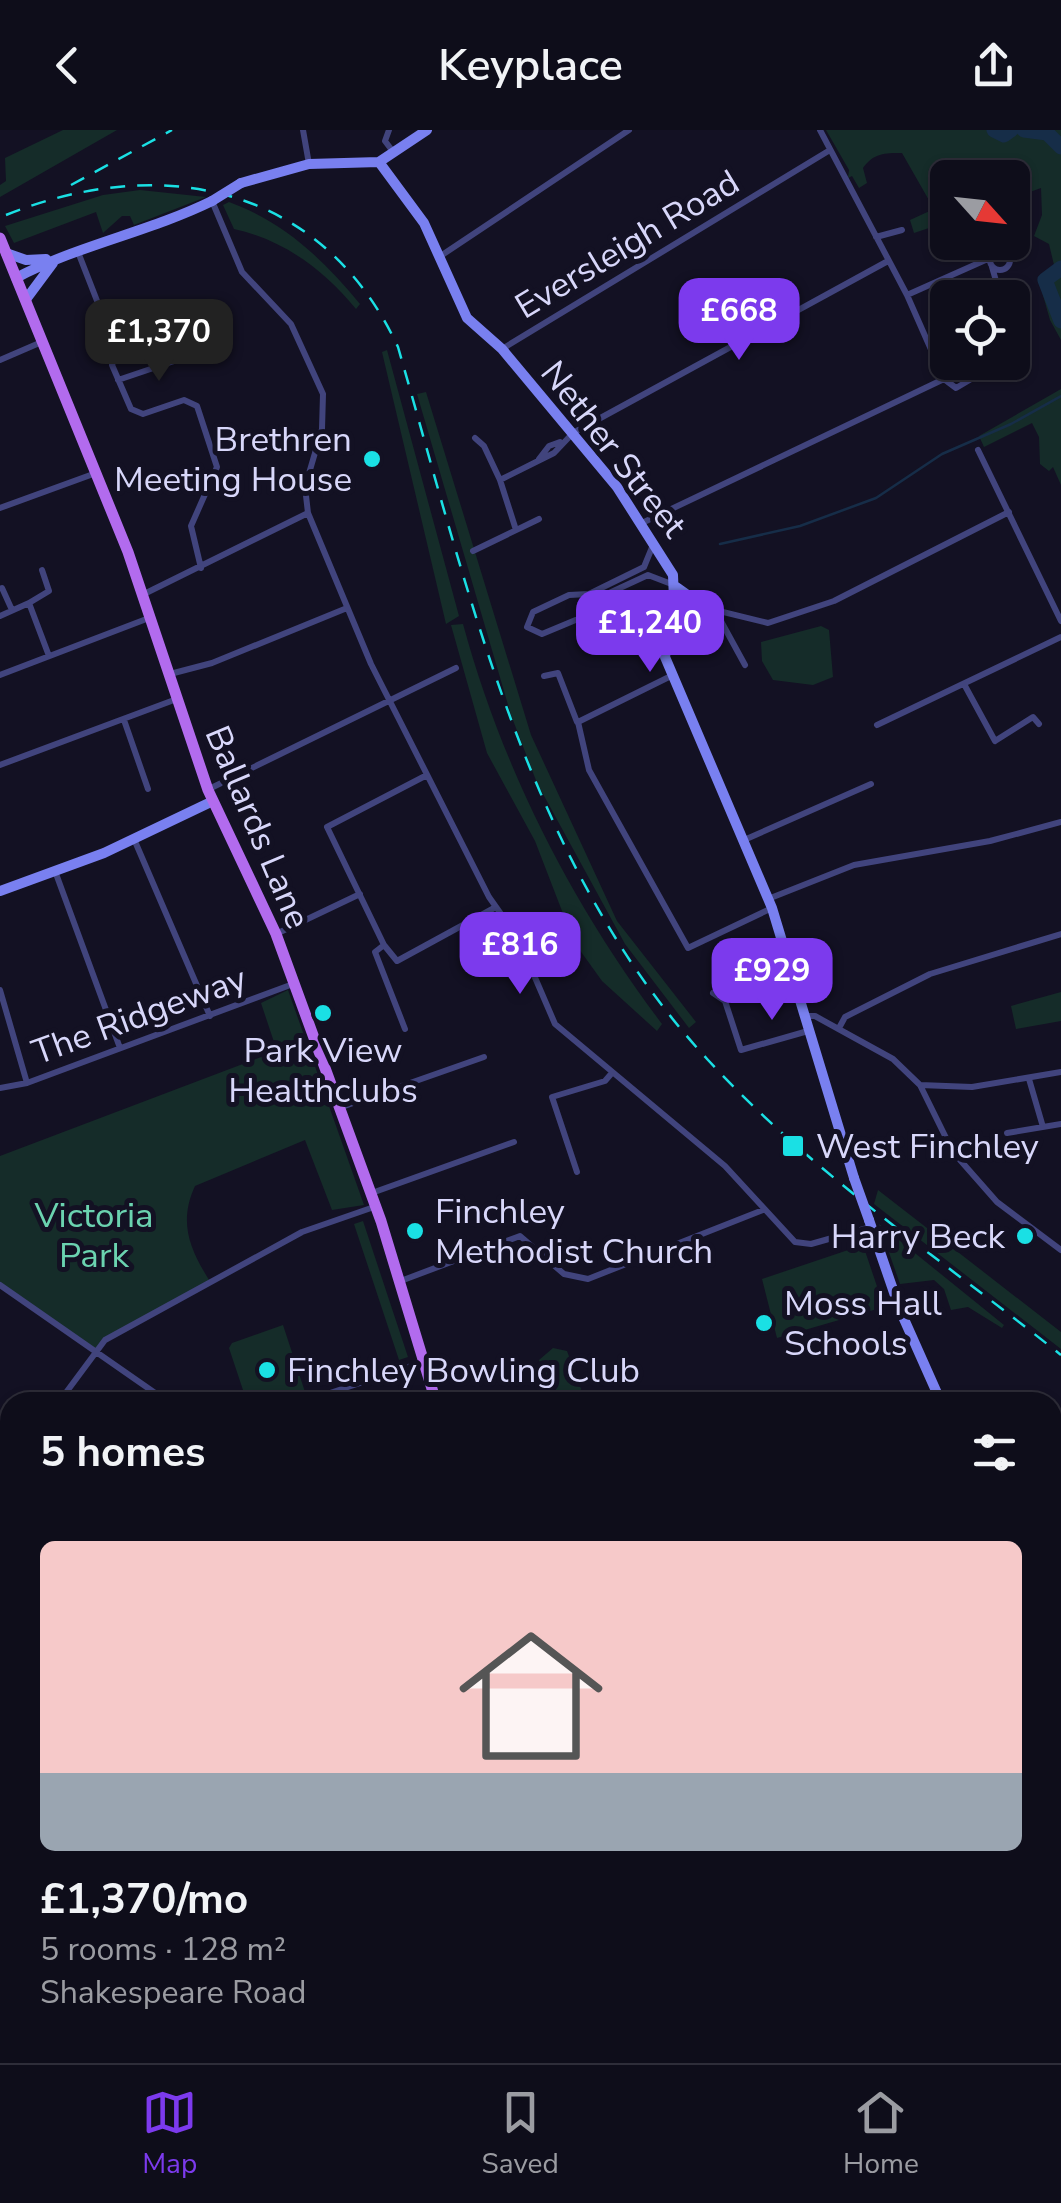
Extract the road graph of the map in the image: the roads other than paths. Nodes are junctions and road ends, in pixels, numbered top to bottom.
1 (303, 130) edge
2 (426, 130) edge
3 (629, 130) edge
4 (820, 130) edge
5 (387, 132) edge
6 (830, 150) junction
7 (394, 153) junction
8 (379, 162) junction
9 (309, 164) junction
10 (212, 201) junction
11 (902, 230) dead end
12 (876, 237) junction
13 (4, 246) edge
14 (78, 252) junction
15 (442, 255) junction
16 (57, 258) junction
17 (888, 261) junction
18 (16, 278) junction
19 (945, 280) edge
20 (996, 280) edge
21 (930, 286) edge
22 (907, 295) junction
23 (27, 298) junction
24 (44, 341) junction
25 (930, 347) edge
26 (502, 349) junction
27 (189, 356) dead end
28 (0, 360) edge
29 (118, 380) junction
30 (942, 380) edge
31 (945, 380) edge
32 (970, 380) edge
33 (568, 437) junction
34 (475, 438) dead end
35 (978, 450) dead end
36 (97, 473) junction
37 (500, 480) junction
38 (0, 508) edge
39 (1009, 512) junction
40 (308, 513) junction
41 (539, 518) dead end
42 (642, 523) junction
43 (516, 530) junction
44 (654, 542) junction
45 (473, 552) dead end
46 (201, 568) junction
47 (42, 570) dead end
48 (675, 586) junction
49 (2, 588) edge
50 (142, 595) junction
51 (674, 600) junction
52 (29, 603) junction
53 (699, 603) junction
54 (346, 608) junction
55 (12, 610) junction
56 (716, 611) junction
57 (0, 616) edge
58 (148, 618) junction
59 (1061, 621) edge
60 (1061, 637) edge
61 (49, 656) junction
62 (745, 665) dead end
63 (456, 668) dead end
64 (0, 674) edge
65 (166, 675) junction
66 (544, 676) dead end
67 (671, 676) junction
68 (964, 684) junction
69 (174, 700) junction
70 (390, 701) junction
71 (124, 720) junction
72 (578, 722) junction
73 (1038, 724) dead end
74 (876, 725) dead end
75 (0, 765) edge
76 (427, 775) junction
77 (871, 784) dead end
78 (148, 789) dead end
79 (210, 796) junction
80 (1061, 822) edge
81 (134, 839) junction
82 (744, 840) junction
83 (55, 871) junction
84 (0, 891) edge
85 (360, 894) junction
86 (770, 904) junction
87 (496, 906) junction
88 (276, 934) junction
89 (1061, 934) edge
90 (384, 945) junction
91 (294, 984) junction
92 (0, 990) edge
93 (713, 993) dead end
94 (210, 1016) junction
95 (804, 1016) junction
96 (839, 1028) junction
97 (405, 1030) dead end
98 (808, 1032) junction
99 (120, 1048) junction
100 (484, 1057) dead end
101 (1061, 1072) edge
102 (611, 1074) junction
103 (1029, 1079) junction
104 (27, 1083) junction
105 (920, 1085) junction
106 (0, 1088) edge
107 (339, 1108) junction
108 (1061, 1124) edge
109 (1043, 1128) junction
110 (1007, 1133) dead end
111 (514, 1142) dead end
112 (577, 1172) dead end
113 (367, 1194) junction
114 (375, 1207) junction
115 (764, 1210) junction
116 (870, 1224) junction
117 (1061, 1250) edge
118 (397, 1282) junction
119 (0, 1285) edge
120 (98, 1351) junction
121 (423, 1362) junction
122 (67, 1392) edge
123 (154, 1392) edge
124 (333, 1392) edge
125 (433, 1392) edge
126 (937, 1392) edge

1 - 9 street
2 - 7 street
3 - 15 street
4 - 6 street
5 - 7 street
6 - 12 street
6 - 26 street, Eversleigh Road
7 - 8 street
8 - 9 street
8 - 15 street, Nether Street
9 - 10 street, bridge
10 - 14 street
10 - 40 street
11 - 12 street
12 - 17 street
13 - 16 street
13 - 18 main road, Ballards Lane
14 - 16 street
14 - 29 street
15 - 26 street, Nether Street
16 - 18 street
16 - 23 street
17 - 22 street
17 - 33 street
18 - 23 main road, Ballards Lane
19 - 20 street
21 - 22 street
22 - 25 street
23 - 24 main road, Ballards Lane
24 - 28 street
24 - 36 main road, Ballards Lane
26 - 33 street, Nether Street
27 - 29 street
29 - 46 street
30 - 42 street
31 - 32 street
33 - 37 street
33 - 42 street, Nether Street
34 - 37 street
35 - 39 street
36 - 38 street
36 - 50 main road, Ballards Lane
37 - 43 street
39 - 56 street
39 - 59 street
40 - 46 street
40 - 54 street
41 - 43 street
42 - 44 street, Nether Street
43 - 45 street
44 - 48 street, Nether Street
44 - 48 street
46 - 50 street
47 - 52 street
48 - 51 street, Nether Street
48 - 53 street
49 - 55 street
50 - 58 main road, Ballards Lane
51 - 53 street
51 - 67 street, Nether Street
52 - 55 street
52 - 61 street
53 - 56 street
54 - 65 street
54 - 70 street
55 - 57 street
56 - 62 street
58 - 61 street
58 - 65 main road, Ballards Lane
60 - 68 street
61 - 64 street
63 - 70 street
65 - 69 main road, Ballards Lane
66 - 72 street
67 - 72 street
67 - 82 street, Nether Street
68 - 73 street
68 - 74 street
69 - 71 street
69 - 79 main road, Ballards Lane
70 - 76 street
70 - 79 street
71 - 75 street
71 - 78 street
72 - 86 street
76 - 85 street
76 - 87 street
77 - 82 street
79 - 81 street
79 - 88 main road, Ballards Lane
80 - 86 street
81 - 83 street
81 - 94 street
82 - 86 street, Nether Street
83 - 84 street
83 - 99 street
85 - 88 street
85 - 90 street
86 - 95 street, Nether Street
87 - 90 street
87 - 102 street
88 - 91 main road, Ballards Lane
89 - 96 street
90 - 97 street
91 - 94 street, The Ridgeway
91 - 107 main road, Ballards Lane
92 - 104 street
93 - 98 street
94 - 99 street, The Ridgeway
95 - 96 street
95 - 98 street, Nether Street
96 - 105 street
98 - 116 street, Nether Street, bridge
99 - 104 street, The Ridgeway
100 - 107 street
101 - 103 street
102 - 112 street
102 - 115 street
103 - 105 street
103 - 109 street
104 - 106 street, The Ridgeway
105 - 117 street
107 - 113 main road, Ballards Lane
108 - 109 street
109 - 110 street
111 - 113 street
113 - 114 main road, Ballards Lane
114 - 118 main road, Ballards Lane
114 - 120 street
115 - 116 street
115 - 118 street
116 - 126 street, Nether Street
118 - 121 main road, Ballards Lane
119 - 120 street
120 - 122 street
120 - 123 street
121 - 124 street
121 - 125 main road, Ballards Lane

